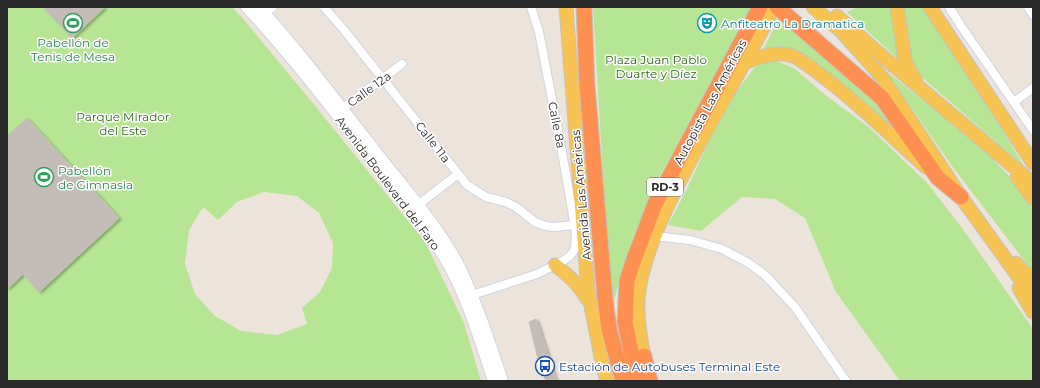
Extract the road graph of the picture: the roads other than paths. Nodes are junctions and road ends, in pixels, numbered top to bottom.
1 (246, 7) edge
2 (324, 7) edge
3 (531, 7) edge
4 (566, 7) edge
5 (584, 7) edge
6 (760, 7) edge
7 (776, 7) edge
8 (896, 7) edge
9 (930, 7) edge
10 (934, 7) edge
11 (949, 7) edge
12 (1028, 7) edge
13 (819, 8) edge
14 (265, 9) edge
15 (1033, 15) edge
16 (953, 43) junction
17 (746, 62) junction
18 (402, 64) dead end
19 (383, 79) junction
20 (1033, 88) edge
21 (1014, 102) junction
22 (941, 106) junction
23 (339, 111) junction
24 (1033, 130) edge
25 (989, 146) junction
26 (1033, 163) edge
27 (458, 174) junction
28 (938, 178) junction
29 (1033, 183) edge
30 (961, 197) junction
31 (1033, 198) edge
32 (414, 207) junction
33 (973, 213) junction
34 (574, 225) junction
35 (654, 236) junction
36 (996, 246) junction
37 (580, 249) junction
38 (555, 265) junction
39 (1033, 277) edge
40 (472, 295) junction
41 (1033, 297) edge
42 (591, 305) junction
43 (1033, 312) edge
44 (644, 356) joint
45 (492, 381) edge
46 (503, 381) edge
47 (607, 381) edge
48 (624, 381) edge
49 (638, 381) edge
50 (650, 381) edge
51 (846, 381) edge

1 - 23 street, Avenida Boulevard del Faro
2 - 19 street, Calle 11a
3 - 34 street, Calle 8a
4 - 37 main road, Avenida Las Américas
5 - 48 highway
6 - 49 highway, Autopista Las Américas / RD-3
7 - 17 main road
7 - 28 highway
8 - 22 main road
9 - 16 main road
10 - 16 street
11 - 21 street
12 - 15 street
13 - 22 main road
13 - 30 main road
14 - 23 street, Avenida Boulevard del Faro
16 - 26 main road
17 - 28 main road
17 - 35 main road
18 - 19 street, Calle 12a
19 - 23 street, Calle 12a
19 - 27 street, Calle 11a
20 - 21 street
21 - 24 street
22 - 25 main road
23 - 32 street, Avenida Boulevard del Faro
25 - 29 main road
25 - 31 main road
27 - 32 street
27 - 34 street, Calle 11a
28 - 30 highway
30 - 33 main road
32 - 40 street, Avenida Boulevard del Faro
32 - 45 street, Avenida Boulevard del Faro
33 - 36 main road
33 - 39 main road
34 - 37 street, Calle 8a
35 - 44 main road
35 - 51 street
36 - 41 main road
36 - 43 main road
37 - 38 street
37 - 42 main road, Avenida Las Américas
38 - 40 street
38 - 42 main road
40 - 46 street, Avenida Boulevard del Faro
42 - 47 main road, Avenida Las Américas
44 - 50 highway

